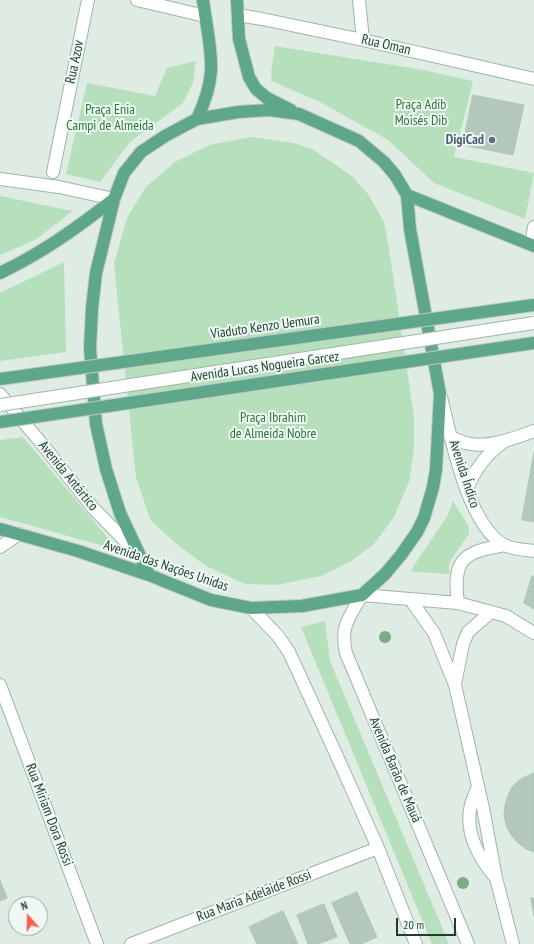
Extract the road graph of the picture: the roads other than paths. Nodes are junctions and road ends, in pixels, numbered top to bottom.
1 (88, 0) edge
2 (137, 0) edge
3 (204, 0) edge
4 (237, 0) edge
5 (359, 0) edge
6 (238, 15) junction
7 (205, 16) junction
8 (363, 40) junction
9 (534, 79) edge
10 (299, 114) junction
11 (197, 119) junction
12 (53, 172) dead end
13 (0, 179) edge
14 (407, 195) junction
15 (114, 199) junction
16 (534, 227) edge
17 (532, 245) edge
18 (0, 273) edge
19 (534, 305) edge
20 (534, 323) edge
21 (534, 343) edge
22 (0, 379) edge
23 (0, 394) edge
24 (440, 394) junction
25 (0, 405) edge
26 (0, 422) edge
27 (534, 431) edge
28 (451, 437) junction
29 (507, 440) junction
30 (467, 489) junction
31 (0, 530) edge
32 (19, 534) junction
33 (505, 545) junction
34 (0, 547) edge
35 (534, 551) edge
36 (139, 555) junction
37 (149, 575) junction
38 (362, 596) junction
39 (410, 599) junction
40 (458, 603) junction
41 (251, 608) junction
42 (491, 612) junction
43 (534, 633) edge
44 (0, 685) edge
45 (455, 685) junction
46 (478, 786) junction
47 (378, 848) junction
48 (496, 878) junction
49 (97, 944) edge
50 (131, 944) edge
51 (416, 944) edge
52 (468, 944) edge
53 (513, 944) edge

1 - 12 street, Rua Azov
2 - 7 street
3 - 7 main road
4 - 6 main road
5 - 8 street
6 - 8 street, Rua Oman
6 - 10 main road
7 - 11 main road
8 - 9 street, Rua Oman
10 - 11 main road
10 - 14 main road
11 - 15 main road
13 - 15 street
14 - 17 main road
14 - 24 main road
15 - 18 main road
15 - 36 main road
16 - 17 street
19 - 22 main road, Viaduto Kenzo Uemura, bridge
20 - 25 street, bridge
21 - 26 main road, Avenida Lucas Nogueira Garcez, bridge
23 - 36 street, Avenida Antártico
24 - 28 street, Avenida Índico
24 - 38 main road
27 - 29 street
28 - 29 street
28 - 30 street, Avenida Índico
29 - 30 street
30 - 33 street, Avenida Índico
31 - 32 main road, Avenida das Nações Unidas
32 - 34 street
32 - 37 main road, Avenida das Nações Unidas
33 - 35 street
33 - 40 street
36 - 37 main road
37 - 41 main road, Avenida das Nações Unidas
38 - 39 street, Avenida das Nações Unidas
38 - 41 main road, Avenida das Nações Unidas
38 - 52 street, Avenida Barão de Mauá
39 - 40 street, Avenida das Nações Unidas
39 - 45 street
40 - 42 street, Avenida das Nações Unidas
41 - 47 street
42 - 43 street, Avenida das Nações Unidas
42 - 45 street
44 - 49 street, Rua Miriam Dora Rossi
45 - 46 street
46 - 48 street
46 - 48 street
47 - 50 street, Rua Maria Adelaide Rossi
47 - 51 street
48 - 53 street

